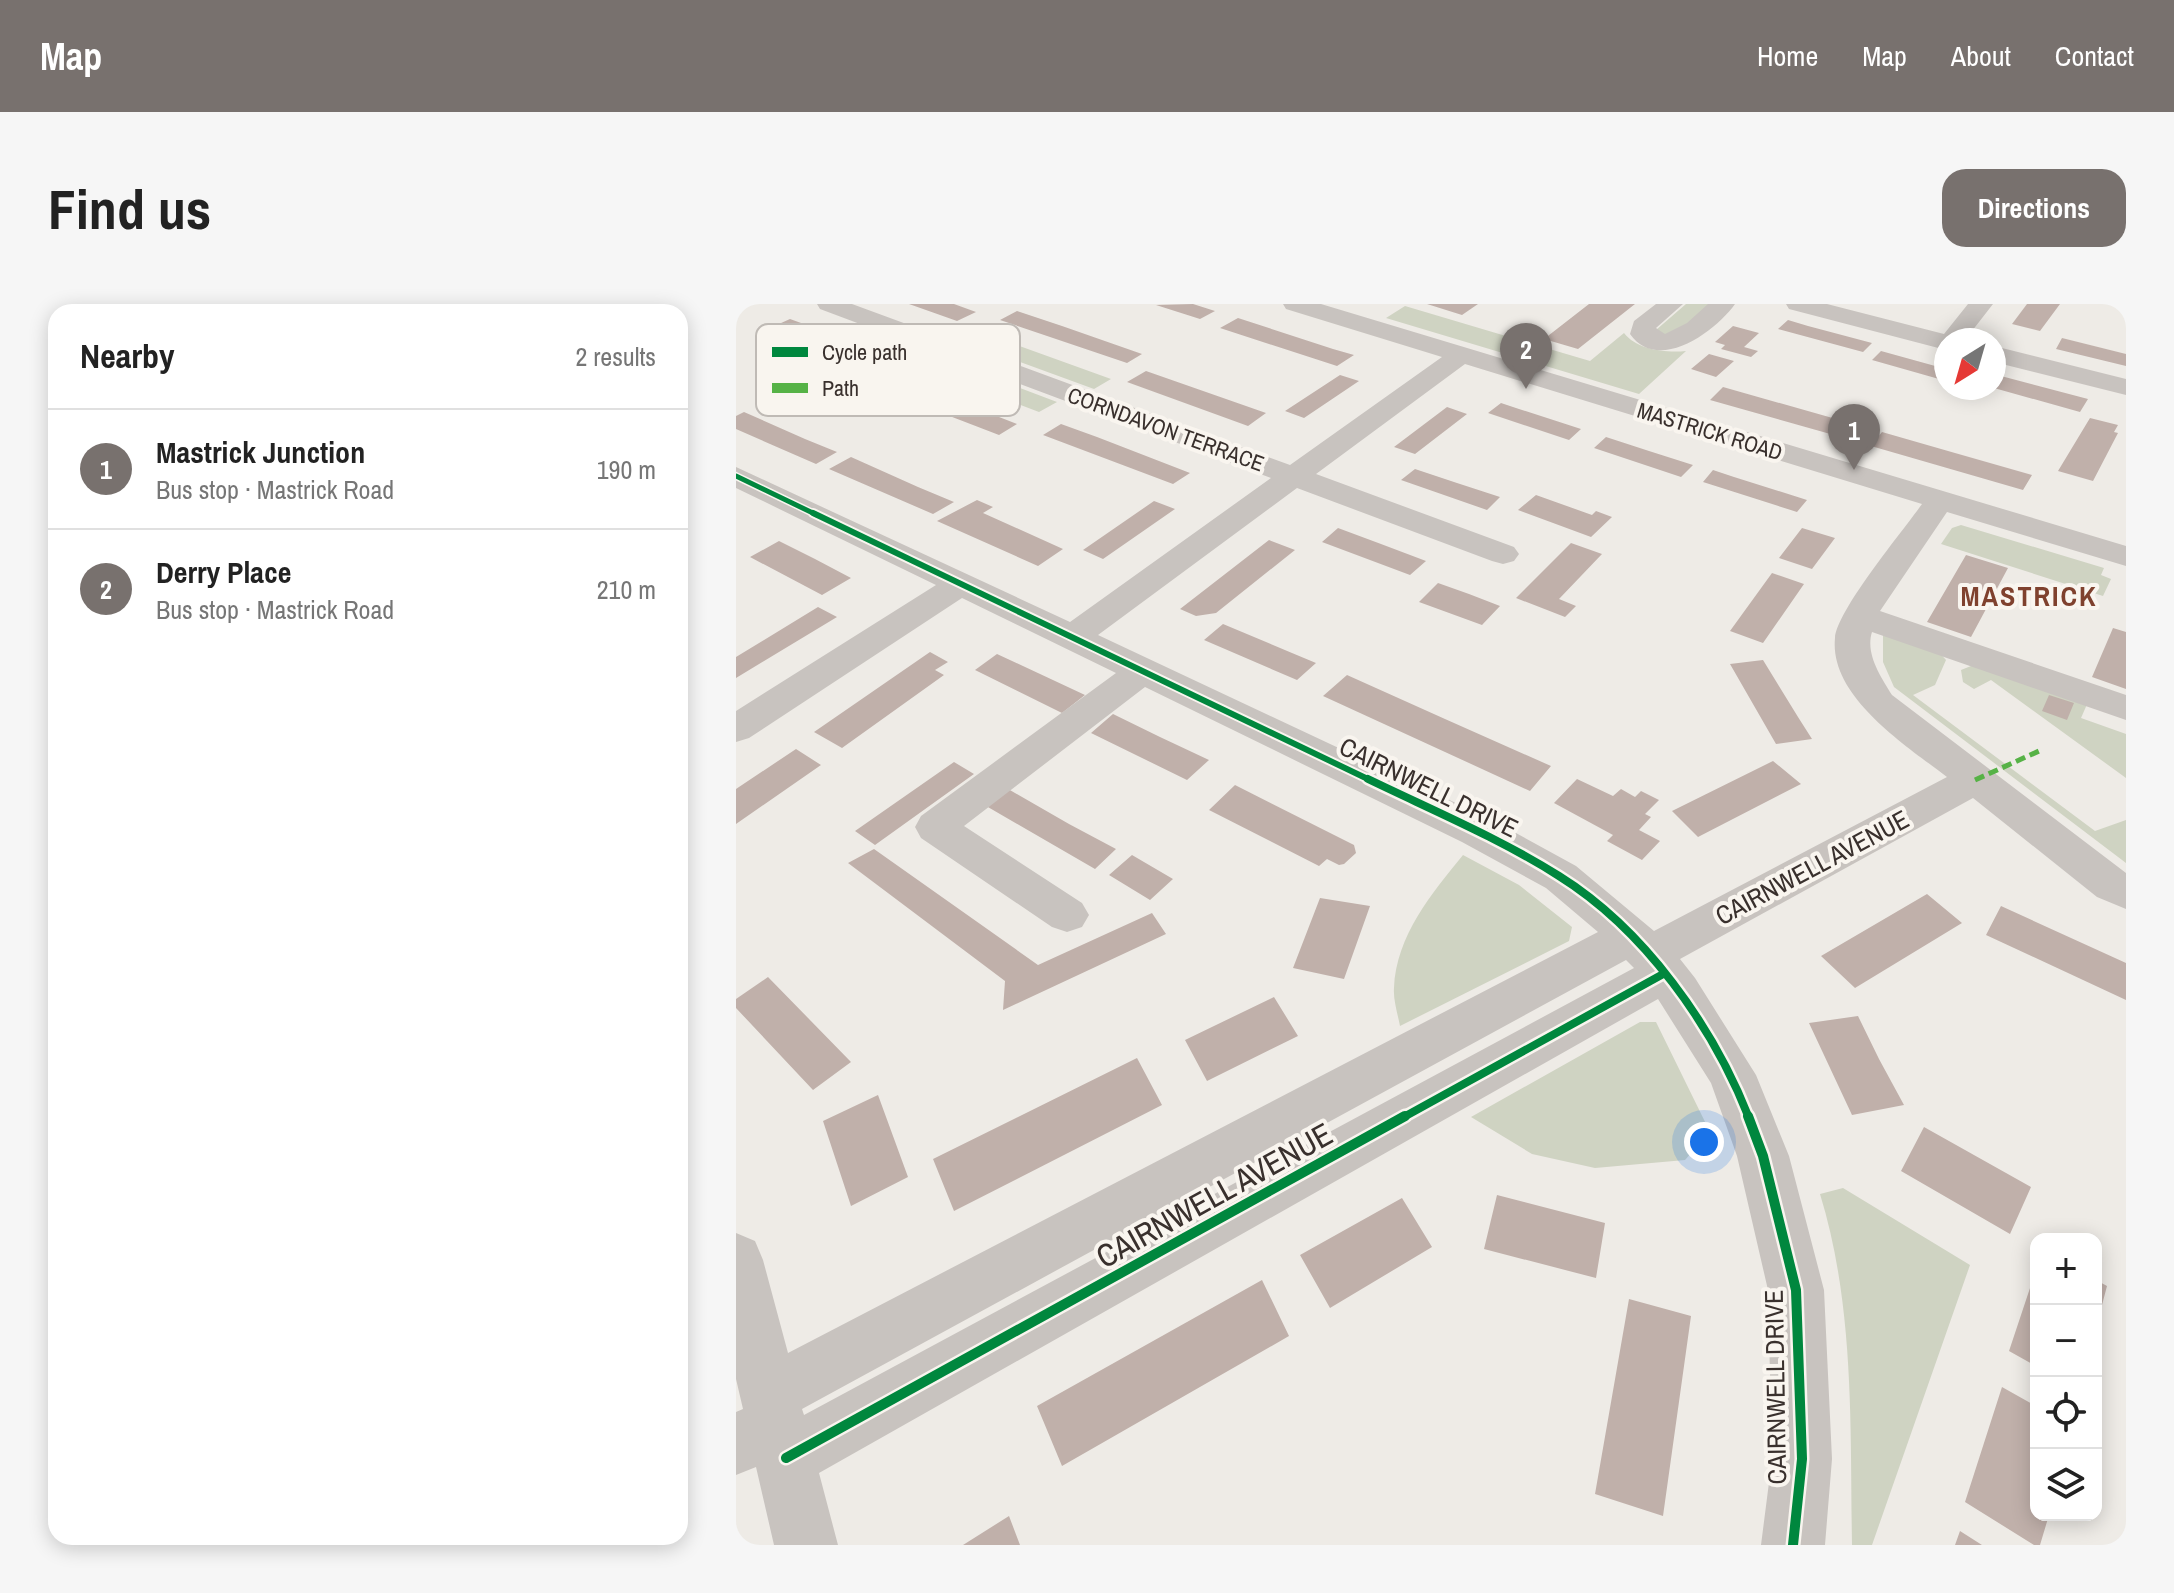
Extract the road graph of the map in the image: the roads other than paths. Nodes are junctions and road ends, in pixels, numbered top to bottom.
1 (829, 304) edge
2 (1295, 304) edge
3 (1671, 304) edge
4 (1723, 304) edge
5 (1798, 304) edge
6 (1981, 304) edge
7 (883, 324) edge
8 (1962, 328) edge
9 (1934, 339) edge
10 (1461, 355) junction
11 (2006, 357) edge
12 (1020, 375) edge
13 (2126, 387) edge
14 (1293, 477) junction
15 (745, 489) edge
16 (1939, 501) junction
17 (2124, 552) edge
18 (1503, 554) dead end
19 (962, 583) junction
20 (1860, 616) junction
21 (1074, 636) junction
22 (1144, 670) junction
23 (2126, 708) edge
24 (736, 729) edge
25 (1975, 780) junction
26 (2126, 892) edge
27 (1067, 915) dead end
28 (1648, 954) junction
29 (736, 1260) edge
30 (767, 1430) edge
31 (806, 1545) edge
32 (1793, 1545) edge

1 - 7 street, CORNDAVON TERRACE
2 - 10 street, MASTRICK ROAD
3 - 4 street
5 - 9 street
6 - 8 street
10 - 14 street
10 - 16 street, MASTRICK ROAD
11 - 13 street
12 - 14 street, CORNDAVON TERRACE
14 - 18 street, CORNDAVON TERRACE
14 - 21 street
15 - 19 street, CAIRNWELL DRIVE
16 - 17 street, MASTRICK ROAD
16 - 20 street
19 - 21 street, CAIRNWELL DRIVE
19 - 24 street
20 - 23 street
20 - 25 street
21 - 22 street, CAIRNWELL DRIVE
22 - 27 street
22 - 28 street, CAIRNWELL DRIVE
25 - 26 street
25 - 28 street, CAIRNWELL AVENUE
28 - 30 street, CAIRNWELL AVENUE
28 - 32 street, CAIRNWELL DRIVE
29 - 30 street
30 - 31 street

